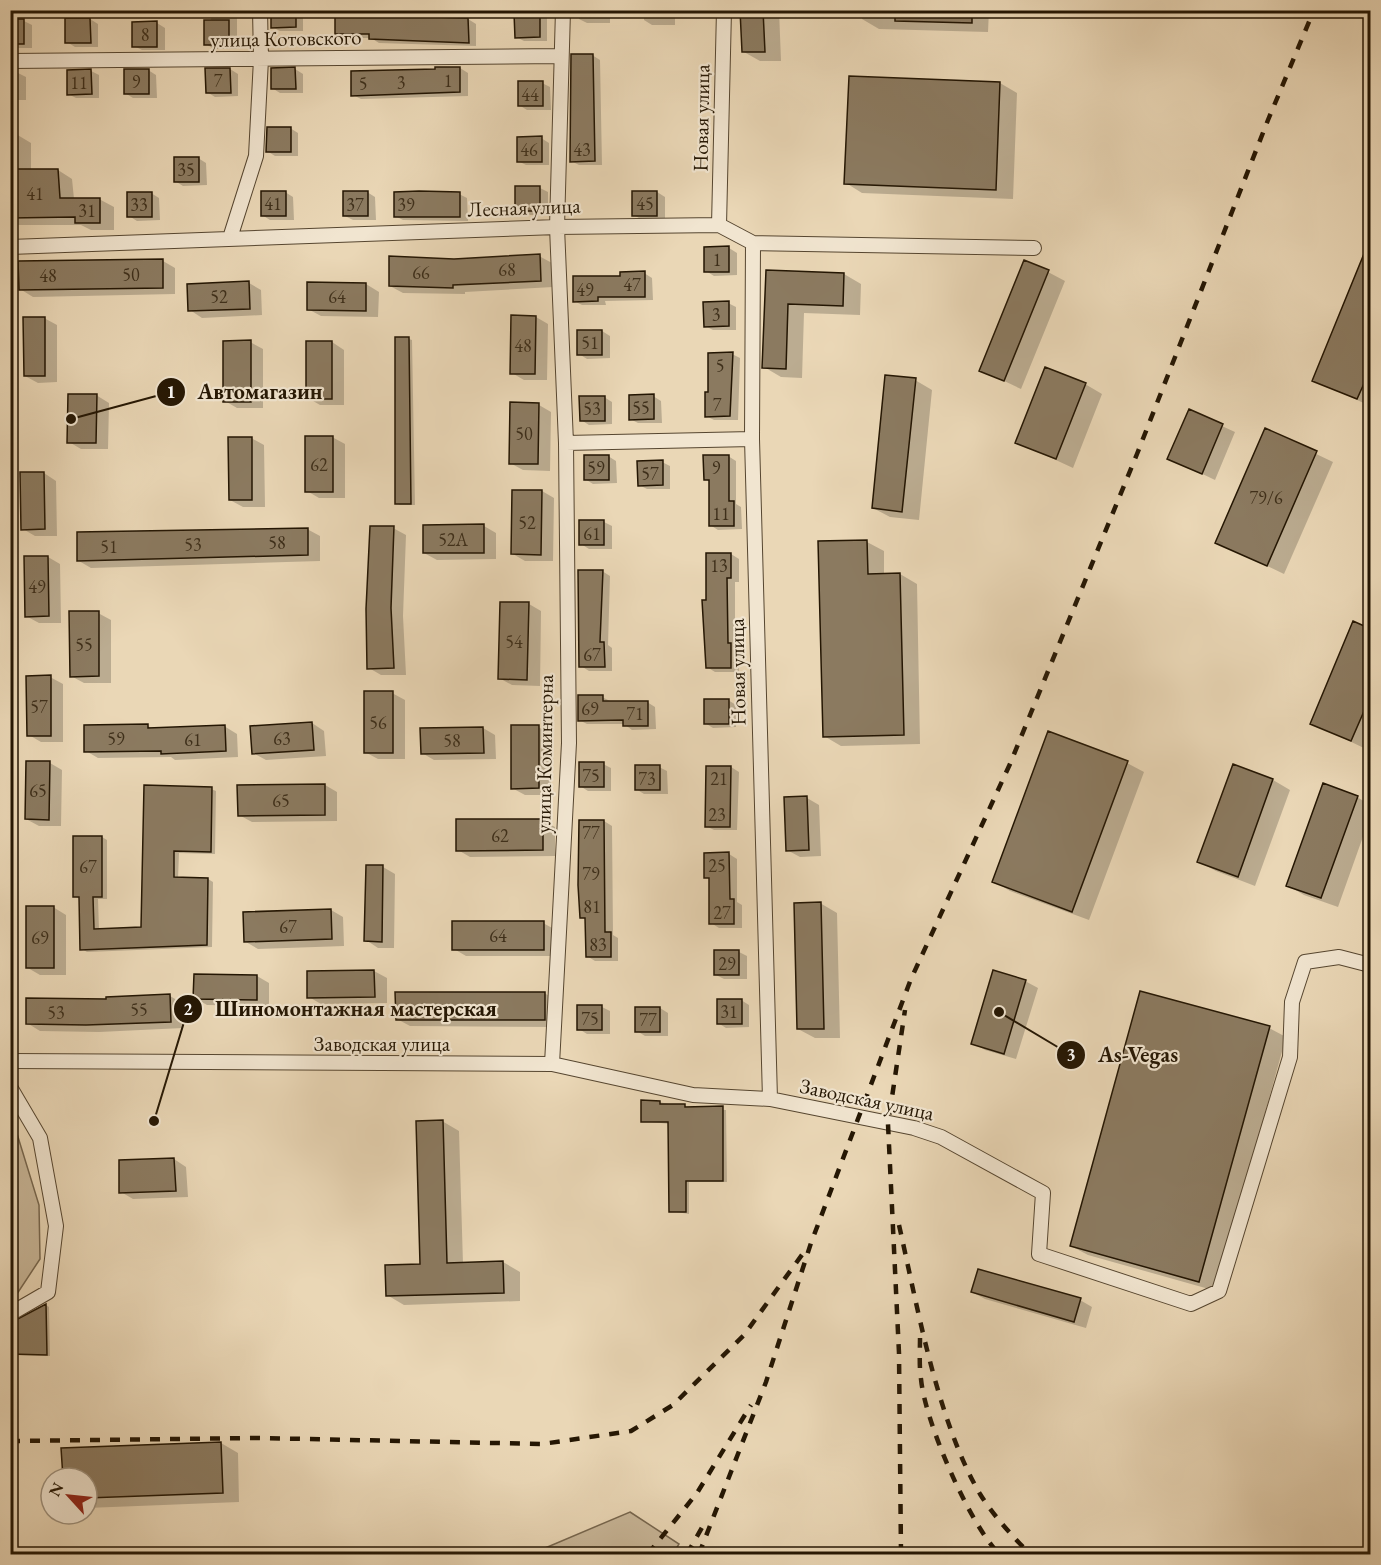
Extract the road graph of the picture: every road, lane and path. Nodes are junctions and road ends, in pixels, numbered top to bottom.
1 (260, 10) edge
2 (562, 10) edge
3 (724, 10) edge
4 (561, 56) junction
5 (261, 59) junction
6 (10, 61) edge
7 (719, 225) junction
8 (557, 226) junction
9 (230, 238) junction
10 (753, 243) junction
11 (10, 247) edge
12 (1034, 248) dead end
13 (752, 439) junction
14 (566, 443) junction
15 (1371, 965) edge
16 (10, 1061) edge
17 (552, 1064) junction
18 (10, 1087) edge
19 (770, 1099) junction
20 (10, 1314) edge

1 - 5 street
2 - 4 street, улица Коминтерна
3 - 7 street, Новая улица
4 - 5 street, улица Котовского
4 - 8 street, улица Коминтерна
5 - 6 street, улица Котовского
5 - 9 street
7 - 8 street, Лесная улица
7 - 10 street, Лесная улица
8 - 9 street, Лесная улица
8 - 14 street, улица Коминтерна
9 - 11 street, Лесная улица
10 - 12 street, Лесная улица
10 - 13 street, Новая улица
13 - 14 street
13 - 19 street, Новая улица
14 - 17 street, улица Коминтерна
15 - 19 street, Заводская улица
16 - 17 street, Заводская улица
17 - 19 street, Заводская улица
18 - 20 street

